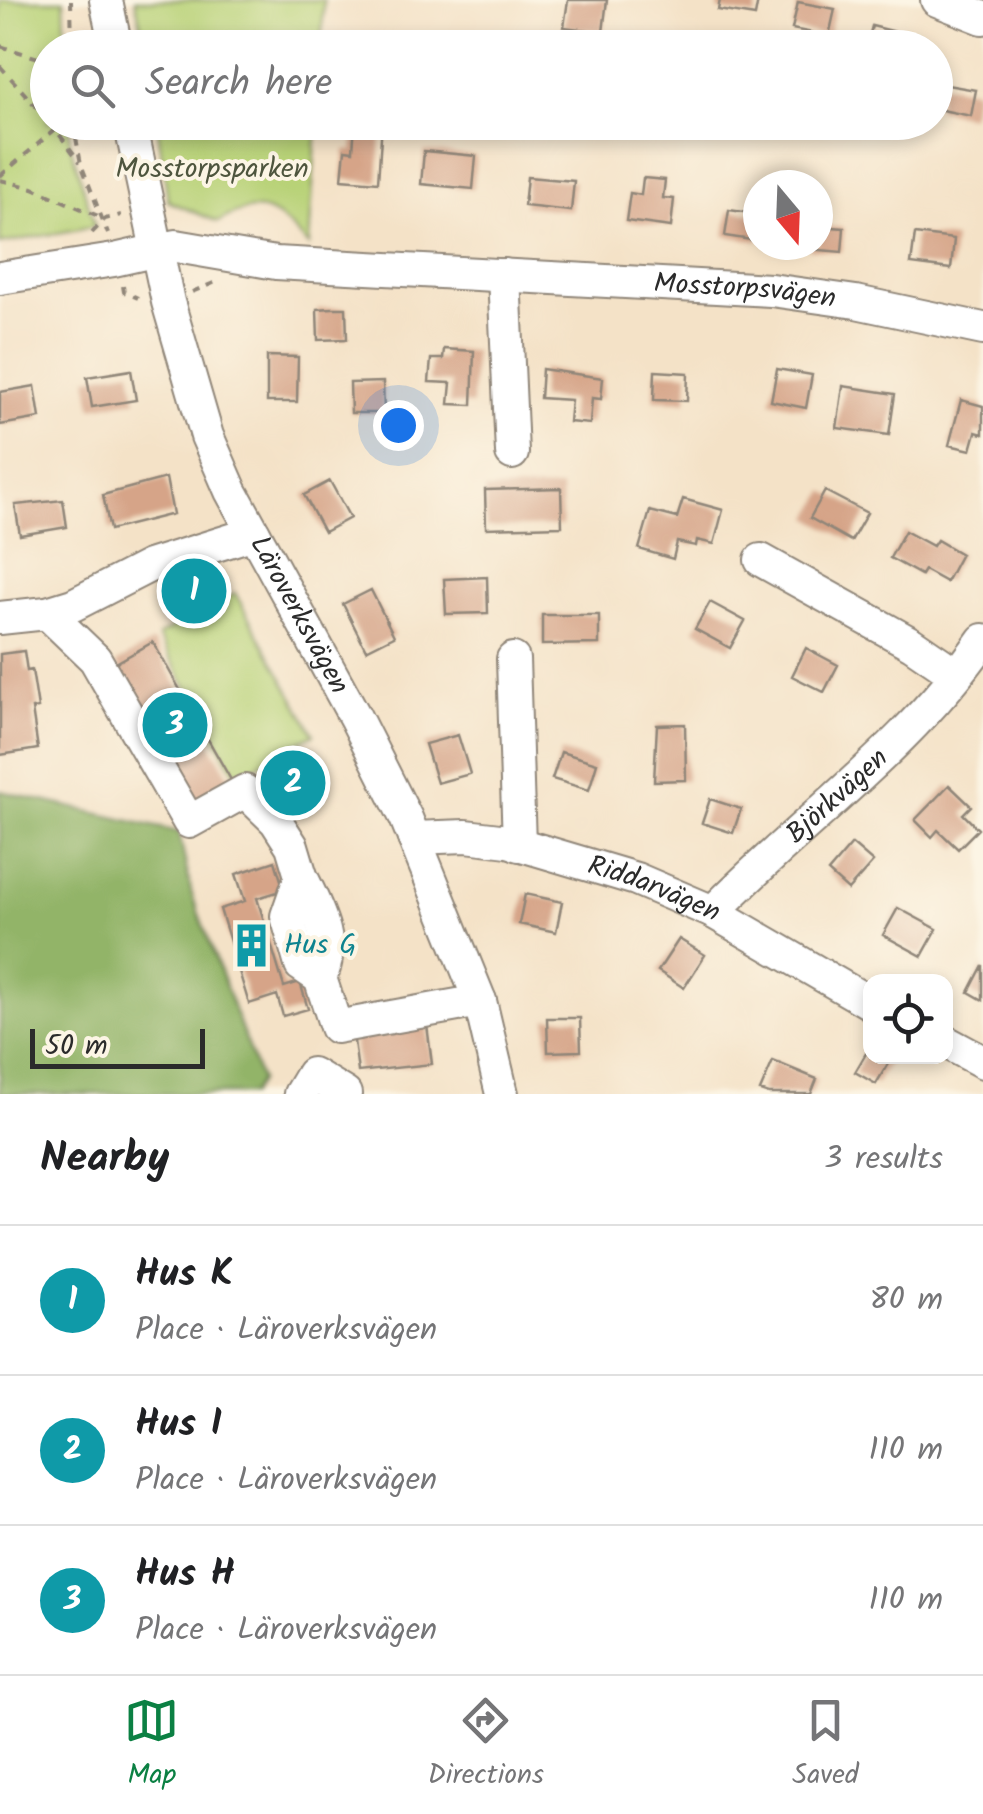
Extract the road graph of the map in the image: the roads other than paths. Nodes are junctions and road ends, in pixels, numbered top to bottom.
1 (106, 0) edge
2 (937, 0) edge
3 (983, 18) edge
4 (112, 30) edge
5 (133, 140) edge
6 (155, 251) junction
7 (504, 275) junction
8 (0, 278) edge
9 (983, 328) edge
10 (512, 454) dead end
11 (254, 533) junction
12 (761, 560) dead end
13 (48, 613) junction
14 (0, 618) edge
15 (513, 658) dead end
16 (973, 660) edge
17 (414, 838) junction
18 (520, 844) junction
19 (713, 912) junction
20 (863, 999) edge
21 (480, 1001) junction
22 (336, 1027) junction
23 (953, 1046) edge
24 (983, 1062) edge
25 (306, 1084) edge
26 (345, 1094) edge
27 (502, 1094) edge

1 - 4 street
2 - 3 street
5 - 6 street, Läroverksvägen
6 - 7 street, Mosstorpsvägen
6 - 8 street, Mosstorpsvägen
6 - 11 street, Läroverksvägen
7 - 9 street, Mosstorpsvägen
7 - 10 street
11 - 13 street
11 - 17 street, Läroverksvägen
12 - 16 street, Björkvägen
13 - 14 street
13 - 22 street
15 - 18 street
16 - 19 street, Björkvägen
17 - 18 street, Riddarvägen
17 - 21 street, Läroverksvägen
18 - 19 street, Riddarvägen
19 - 20 street, Riddarvägen
21 - 22 street
21 - 27 street, Läroverksvägen
22 - 25 street
23 - 24 street
25 - 26 street

